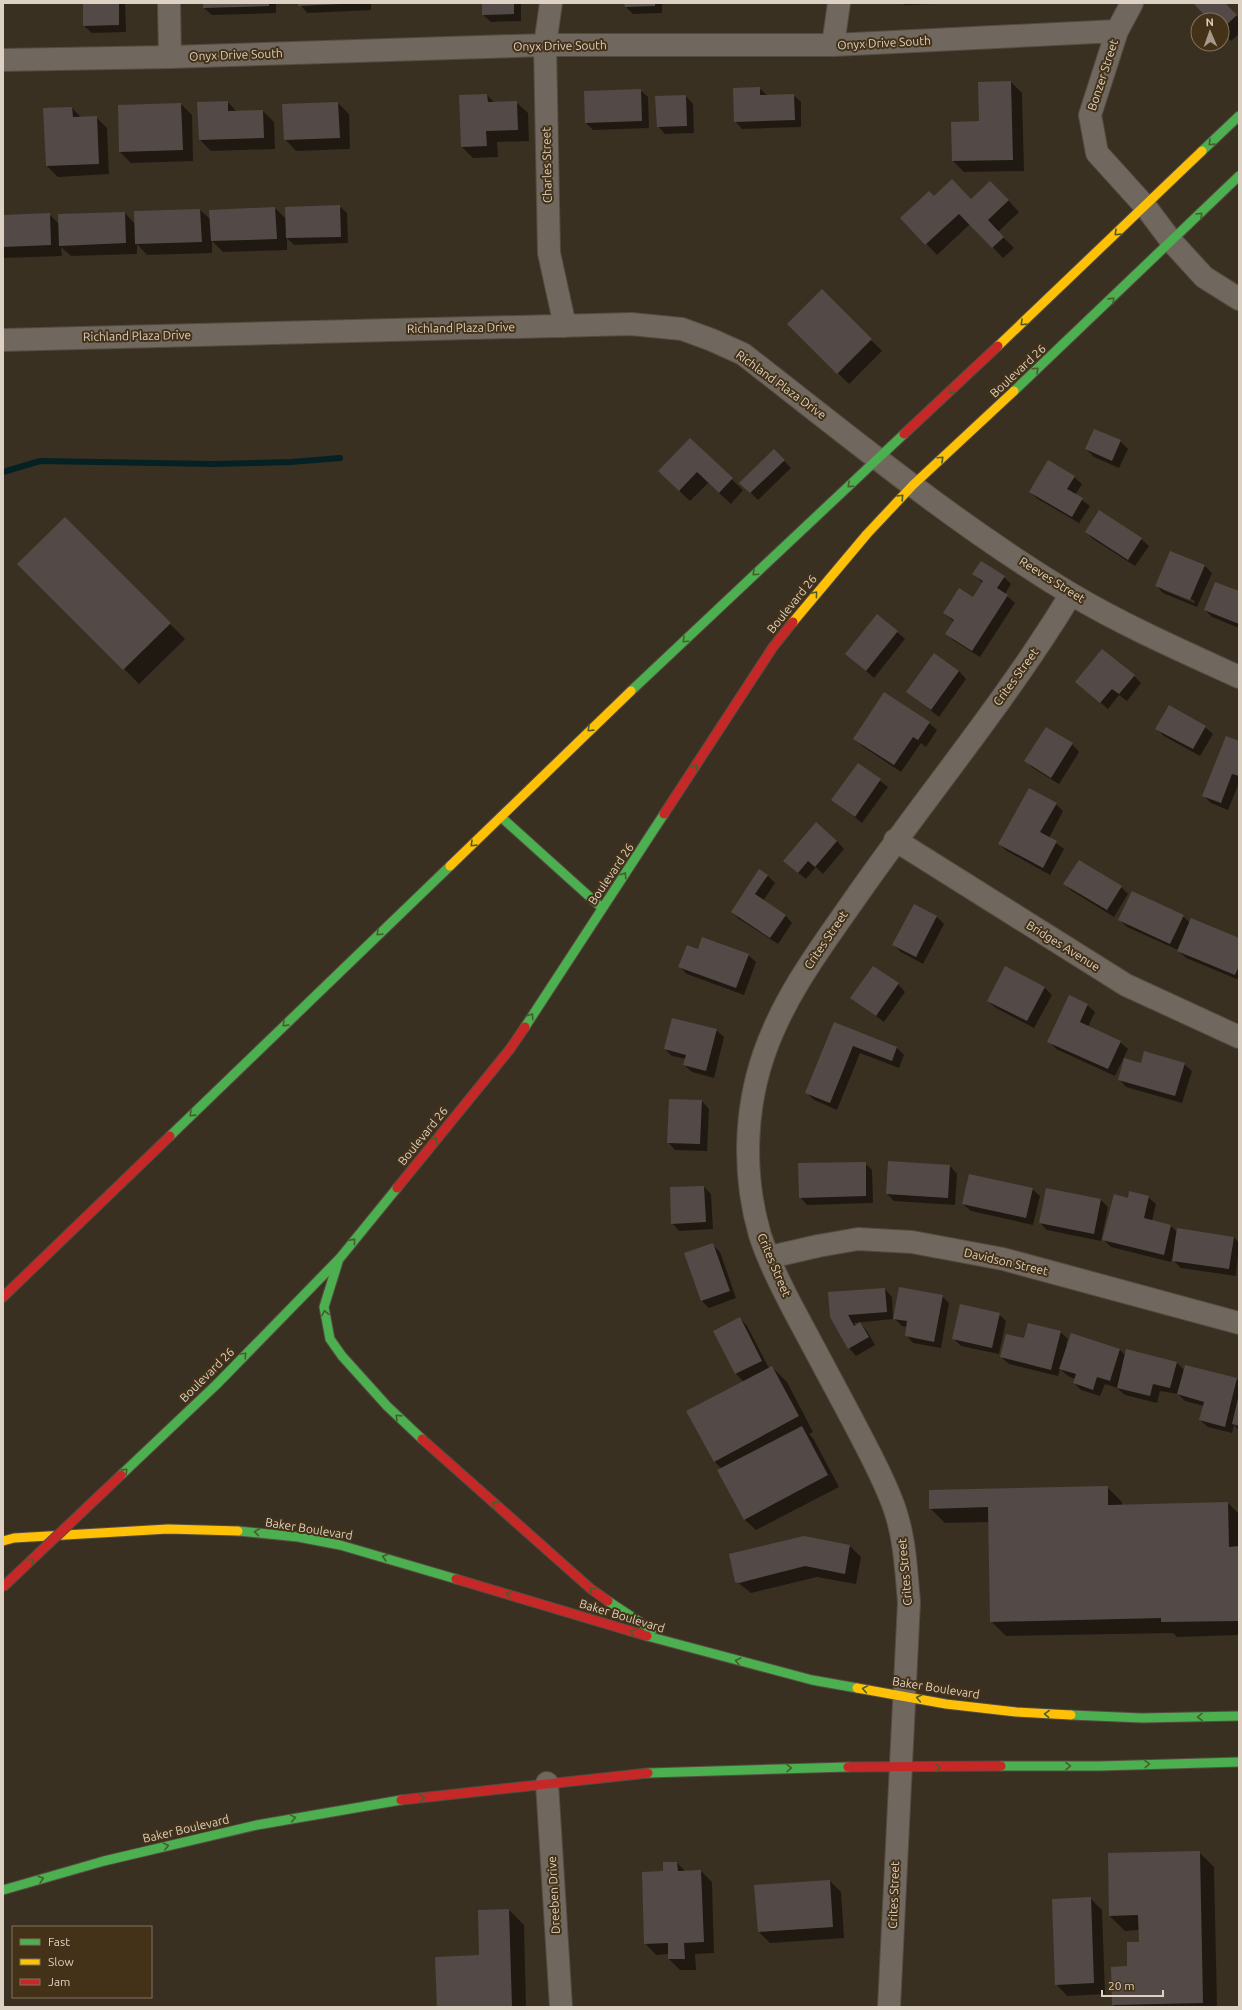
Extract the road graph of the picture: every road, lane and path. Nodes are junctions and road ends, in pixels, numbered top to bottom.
1 (169, 3) edge
2 (551, 3) edge
3 (839, 3) edge
4 (1132, 3) edge
5 (1117, 31) junction
6 (545, 45) junction
7 (833, 45) junction
8 (170, 57) junction
9 (3, 60) edge
10 (1239, 116) edge
11 (1239, 176) edge
12 (1145, 206) junction
13 (1172, 242) junction
14 (1239, 299) edge
15 (565, 326) junction
16 (3, 340) edge
17 (879, 459) junction
18 (913, 485) junction
19 (1071, 594) junction
20 (1239, 677) edge
21 (501, 817) junction
22 (895, 840) junction
23 (602, 908) junction
24 (1239, 1037) edge
25 (340, 1258) junction
26 (770, 1258) junction
27 (3, 1297) edge
28 (1239, 1323) edge
29 (3, 1541) edge
30 (3, 1588) edge
31 (671, 1643) junction
32 (903, 1695) junction
33 (1239, 1716) edge
34 (1239, 1762) edge
35 (899, 1768) junction
36 (548, 1783) junction
37 (3, 1890) edge
38 (561, 2007) edge
39 (889, 2007) edge

1 - 8 street
2 - 6 street, Charles Street
3 - 7 street
4 - 5 street, Bonzer Street
5 - 7 street, Onyx Drive South
5 - 12 street, Bonzer Street
6 - 7 street, Onyx Drive South
6 - 8 street, Onyx Drive South
6 - 15 street, Charles Street
8 - 9 street, Onyx Drive South
10 -> 12 main road
13 -> 11 main road, Boulevard 26
12 - 13 street, Bonzer Street
12 -> 17 main road
13 - 14 street, Bonzer Street
18 -> 13 main road, Boulevard 26
15 - 16 street, Richland Plaza Drive
15 - 17 street, Richland Plaza Drive
17 - 18 street, Reeves Street
17 -> 21 main road
18 - 19 street, Reeves Street
23 -> 18 main road, Boulevard 26
19 - 20 street, Reeves Street
19 - 22 street, Crites Street
21 - 23 main road
21 -> 27 main road
22 - 24 street, Bridges Avenue
22 - 26 street, Crites Street
25 -> 23 main road, Boulevard 26
30 -> 25 main road, Boulevard 26, bridge
31 -> 25 main road
26 - 28 street, Davidson Street
26 - 32 street, Crites Street
31 -> 29 main road, Baker Boulevard
32 -> 31 main road, Baker Boulevard
33 -> 32 main road, Baker Boulevard
32 - 35 street, Crites Street
35 -> 34 main road, Baker Boulevard
36 -> 35 main road, Baker Boulevard
35 - 39 street, Crites Street
37 -> 36 main road, Baker Boulevard
36 - 38 street, Dreeben Drive

